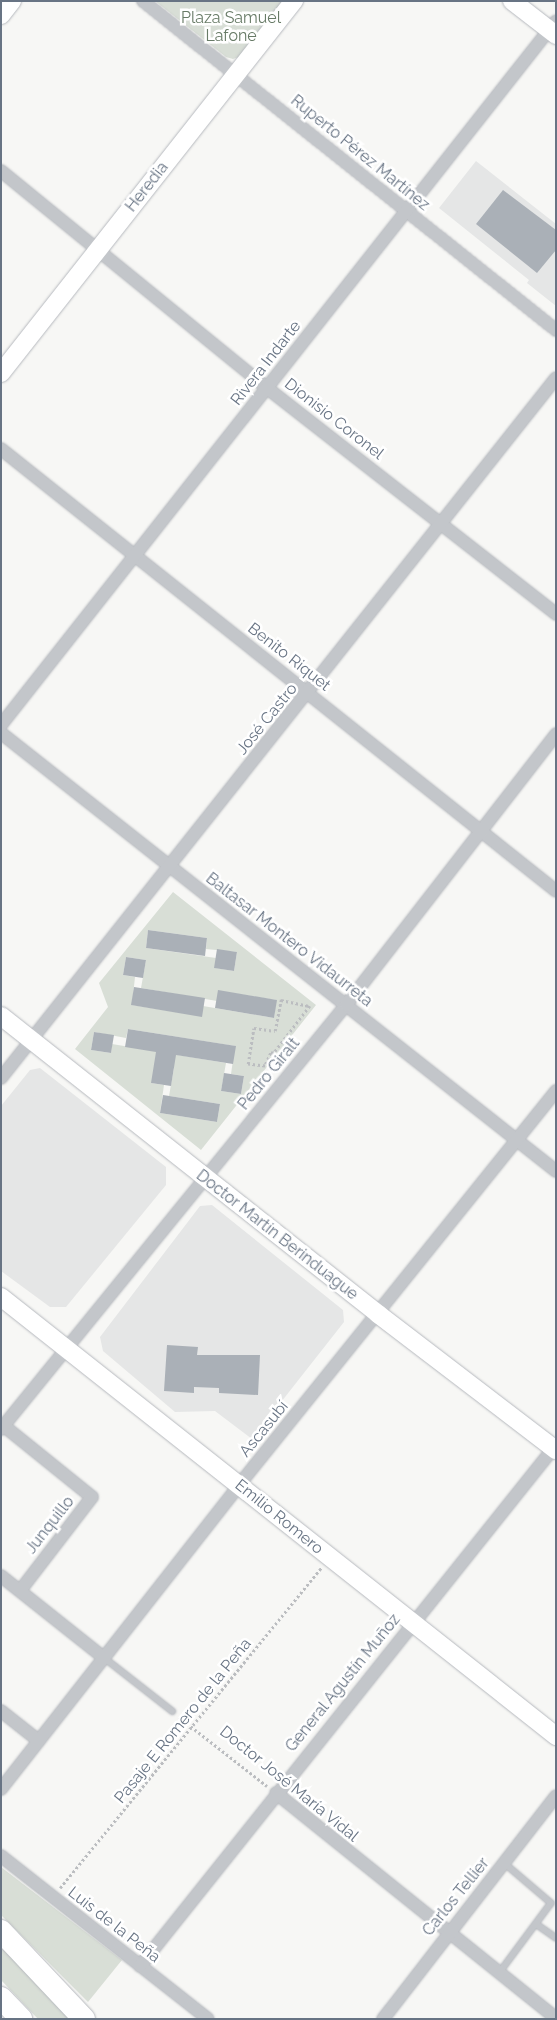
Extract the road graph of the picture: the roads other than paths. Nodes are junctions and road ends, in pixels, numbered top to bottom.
1 (12, 1) edge
2 (143, 1) edge
3 (294, 1) edge
4 (512, 1) edge
5 (1, 15) edge
6 (553, 29) edge
7 (235, 74) junction
8 (1, 171) edge
9 (407, 211) junction
10 (98, 249) junction
11 (556, 330) edge
12 (1, 373) edge
13 (556, 378) edge
14 (267, 388) junction
15 (1, 449) edge
16 (440, 524) junction
17 (135, 556) junction
18 (556, 614) edge
19 (308, 693) junction
20 (1, 725) edge
21 (1, 733) edge
22 (556, 734) edge
23 (481, 832) junction
24 (169, 866) junction
25 (556, 891) edge
26 (346, 1005) junction
27 (1, 1016) edge
28 (31, 1039) junction
29 (1, 1078) edge
30 (556, 1091) edge
31 (517, 1140) junction
32 (556, 1172) edge
33 (206, 1178) junction
34 (1, 1298) edge
35 (378, 1314) junction
36 (66, 1348) junction
37 (3, 1427) edge
38 (555, 1448) edge
39 (239, 1485) junction
40 (1, 1576) edge
41 (20, 1590) junction
42 (412, 1622) junction
43 (104, 1657) junction
44 (1, 1711) edge
45 (172, 1711) road end
46 (556, 1736) edge
47 (40, 1741) junction
48 (1, 1789) edge
49 (276, 1793) junction
50 (556, 1796) edge
51 (1, 1856) edge
52 (504, 1864) junction
53 (536, 1924) junction
54 (1, 1931) edge
55 (448, 1932) junction
56 (556, 1938) edge
57 (140, 1966) junction
58 (498, 1974) junction
59 (1, 1998) edge
60 (556, 2018) edge
61 (21, 2019) edge
62 (84, 2019) edge
63 (208, 2019) edge
64 (383, 2019) edge

1 - 5 street
2 - 7 street, Ruperto Pérez Martínez
3 - 7 street, Heredia
4 - 6 street
6 - 9 street, Rivera Indarte
7 - 9 street, Ruperto Pérez Martínez
7 - 10 street, Heredia
8 - 10 street, Dionisio Coronel
9 - 11 street, Ruperto Pérez Martínez
9 - 14 street, Rivera Indarte
10 - 12 street, Heredia
10 - 14 street, Dionisio Coronel
13 - 16 street, José Castro
14 - 16 street, Dionisio Coronel
14 - 17 street, Rivera Indarte
15 - 17 street, Benito Riquet
16 - 18 street, Dionisio Coronel
16 - 19 street, José Castro
17 - 19 street, Benito Riquet
17 - 20 street, Rivera Indarte
19 - 23 street, Benito Riquet
19 - 24 street, José Castro
21 - 24 street, Baltasar Montero Vidaurreta
22 - 23 street, Pedro Giralt
23 - 25 street, Benito Riquet
23 - 26 street, Pedro Giralt
24 - 26 street, Baltasar Montero Vidaurreta
24 - 28 street, José Castro
26 - 31 street, Baltasar Montero Vidaurreta
26 - 33 street, Pedro Giralt
27 - 28 street, Doctor Martín Berinduague
28 - 29 street, José Castro
28 - 33 street, Doctor Martín Berinduague
30 - 31 street, Ascasubí
31 - 32 street, Baltasar Montero Vidaurreta
31 - 35 street, Ascasubí
33 - 35 street, Doctor Martín Berinduague
33 - 36 street, Pedro Giralt
34 - 36 street, Emilio Romero
35 - 38 street, Doctor Martín Berinduague
35 - 39 street, Ascasubí
36 - 37 street, Pedro Giralt
36 - 39 street, Emilio Romero
37 - 41 street, Junquillo
38 - 42 street, General Agustín Muñoz
39 - 42 street, Emilio Romero
39 - 43 street, Ascasubí
40 - 41 street
41 - 43 street
42 - 46 street, Emilio Romero
42 - 49 street, General Agustín Muñoz
43 - 45 lane
43 - 47 street, Ascasubí
44 - 47 street
47 - 48 street, Ascasubí
49 - 55 street, Doctor José María Vidal
49 - 57 street, General Agustín Muñoz
50 - 52 street, Carlos Tellier
51 - 57 street, Luis de la Peña
52 - 53 lane
52 - 55 street, Carlos Tellier
53 - 56 lane
53 - 58 lane
54 - 62 highway
55 - 58 street, Doctor José María Vidal
55 - 64 street, Carlos Tellier
57 - 63 street, Luis de la Peña
58 - 60 street, Doctor José María Vidal
59 - 61 highway

